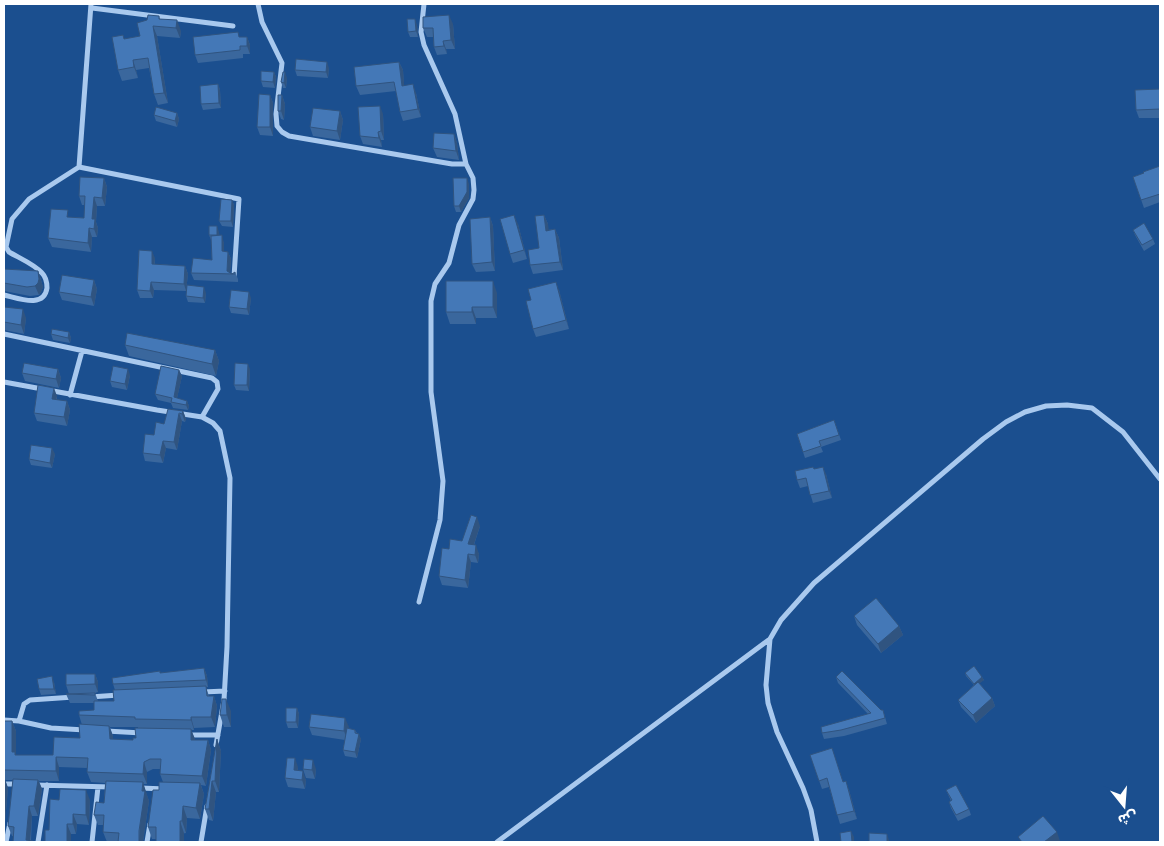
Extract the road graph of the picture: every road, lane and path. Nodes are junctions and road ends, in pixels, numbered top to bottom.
1 (258, 4) edge
2 (424, 4) edge
3 (92, 6) edge
4 (233, 26) dead end
5 (466, 164) junction
6 (79, 167) junction
7 (234, 277) edge
8 (4, 296) edge
9 (4, 334) edge
10 (82, 352) junction
11 (4, 382) edge
12 (70, 394) junction
13 (202, 417) junction
14 (1160, 479) edge
15 (419, 602) dead end
16 (770, 639) junction
17 (224, 691) junction
18 (194, 692) edge
19 (128, 695) edge
20 (78, 697) edge
21 (88, 697) edge
22 (4, 720) edge
23 (19, 721) junction
24 (88, 730) edge
25 (98, 731) edge
26 (145, 734) edge
27 (182, 735) edge
28 (218, 735) junction
29 (215, 754) edge
30 (4, 784) edge
31 (13, 784) junction
32 (21, 784) edge
33 (30, 784) edge
34 (47, 785) junction
35 (98, 787) junction
36 (117, 787) edge
37 (136, 788) edge
38 (155, 788) junction
39 (173, 789) edge
40 (12, 792) edge
41 (153, 797) edge
42 (208, 799) edge
43 (151, 815) edge
44 (11, 816) edge
45 (6, 842) edge
46 (38, 842) edge
47 (92, 842) edge
48 (147, 842) edge
49 (201, 842) edge
50 (497, 842) edge
51 (817, 842) edge

1 - 5 street
2 - 5 street
3 - 4 street
3 - 6 street
5 - 15 street
6 - 7 street
6 - 8 street
9 - 10 street
10 - 12 street
10 - 13 street
11 - 12 street
12 - 13 street
13 - 17 street
14 - 16 street
16 - 50 street
16 - 51 street
17 - 18 street
17 - 28 street
19 - 21 street
20 - 23 street
22 - 23 street
23 - 24 street
25 - 26 street
27 - 28 street
28 - 29 street
30 - 31 street
31 - 32 street
31 - 40 street
33 - 34 street
34 - 35 street
34 - 46 street
35 - 36 street
35 - 47 street
37 - 38 street
38 - 39 street
38 - 41 street
42 - 49 street
43 - 48 street
44 - 45 street

